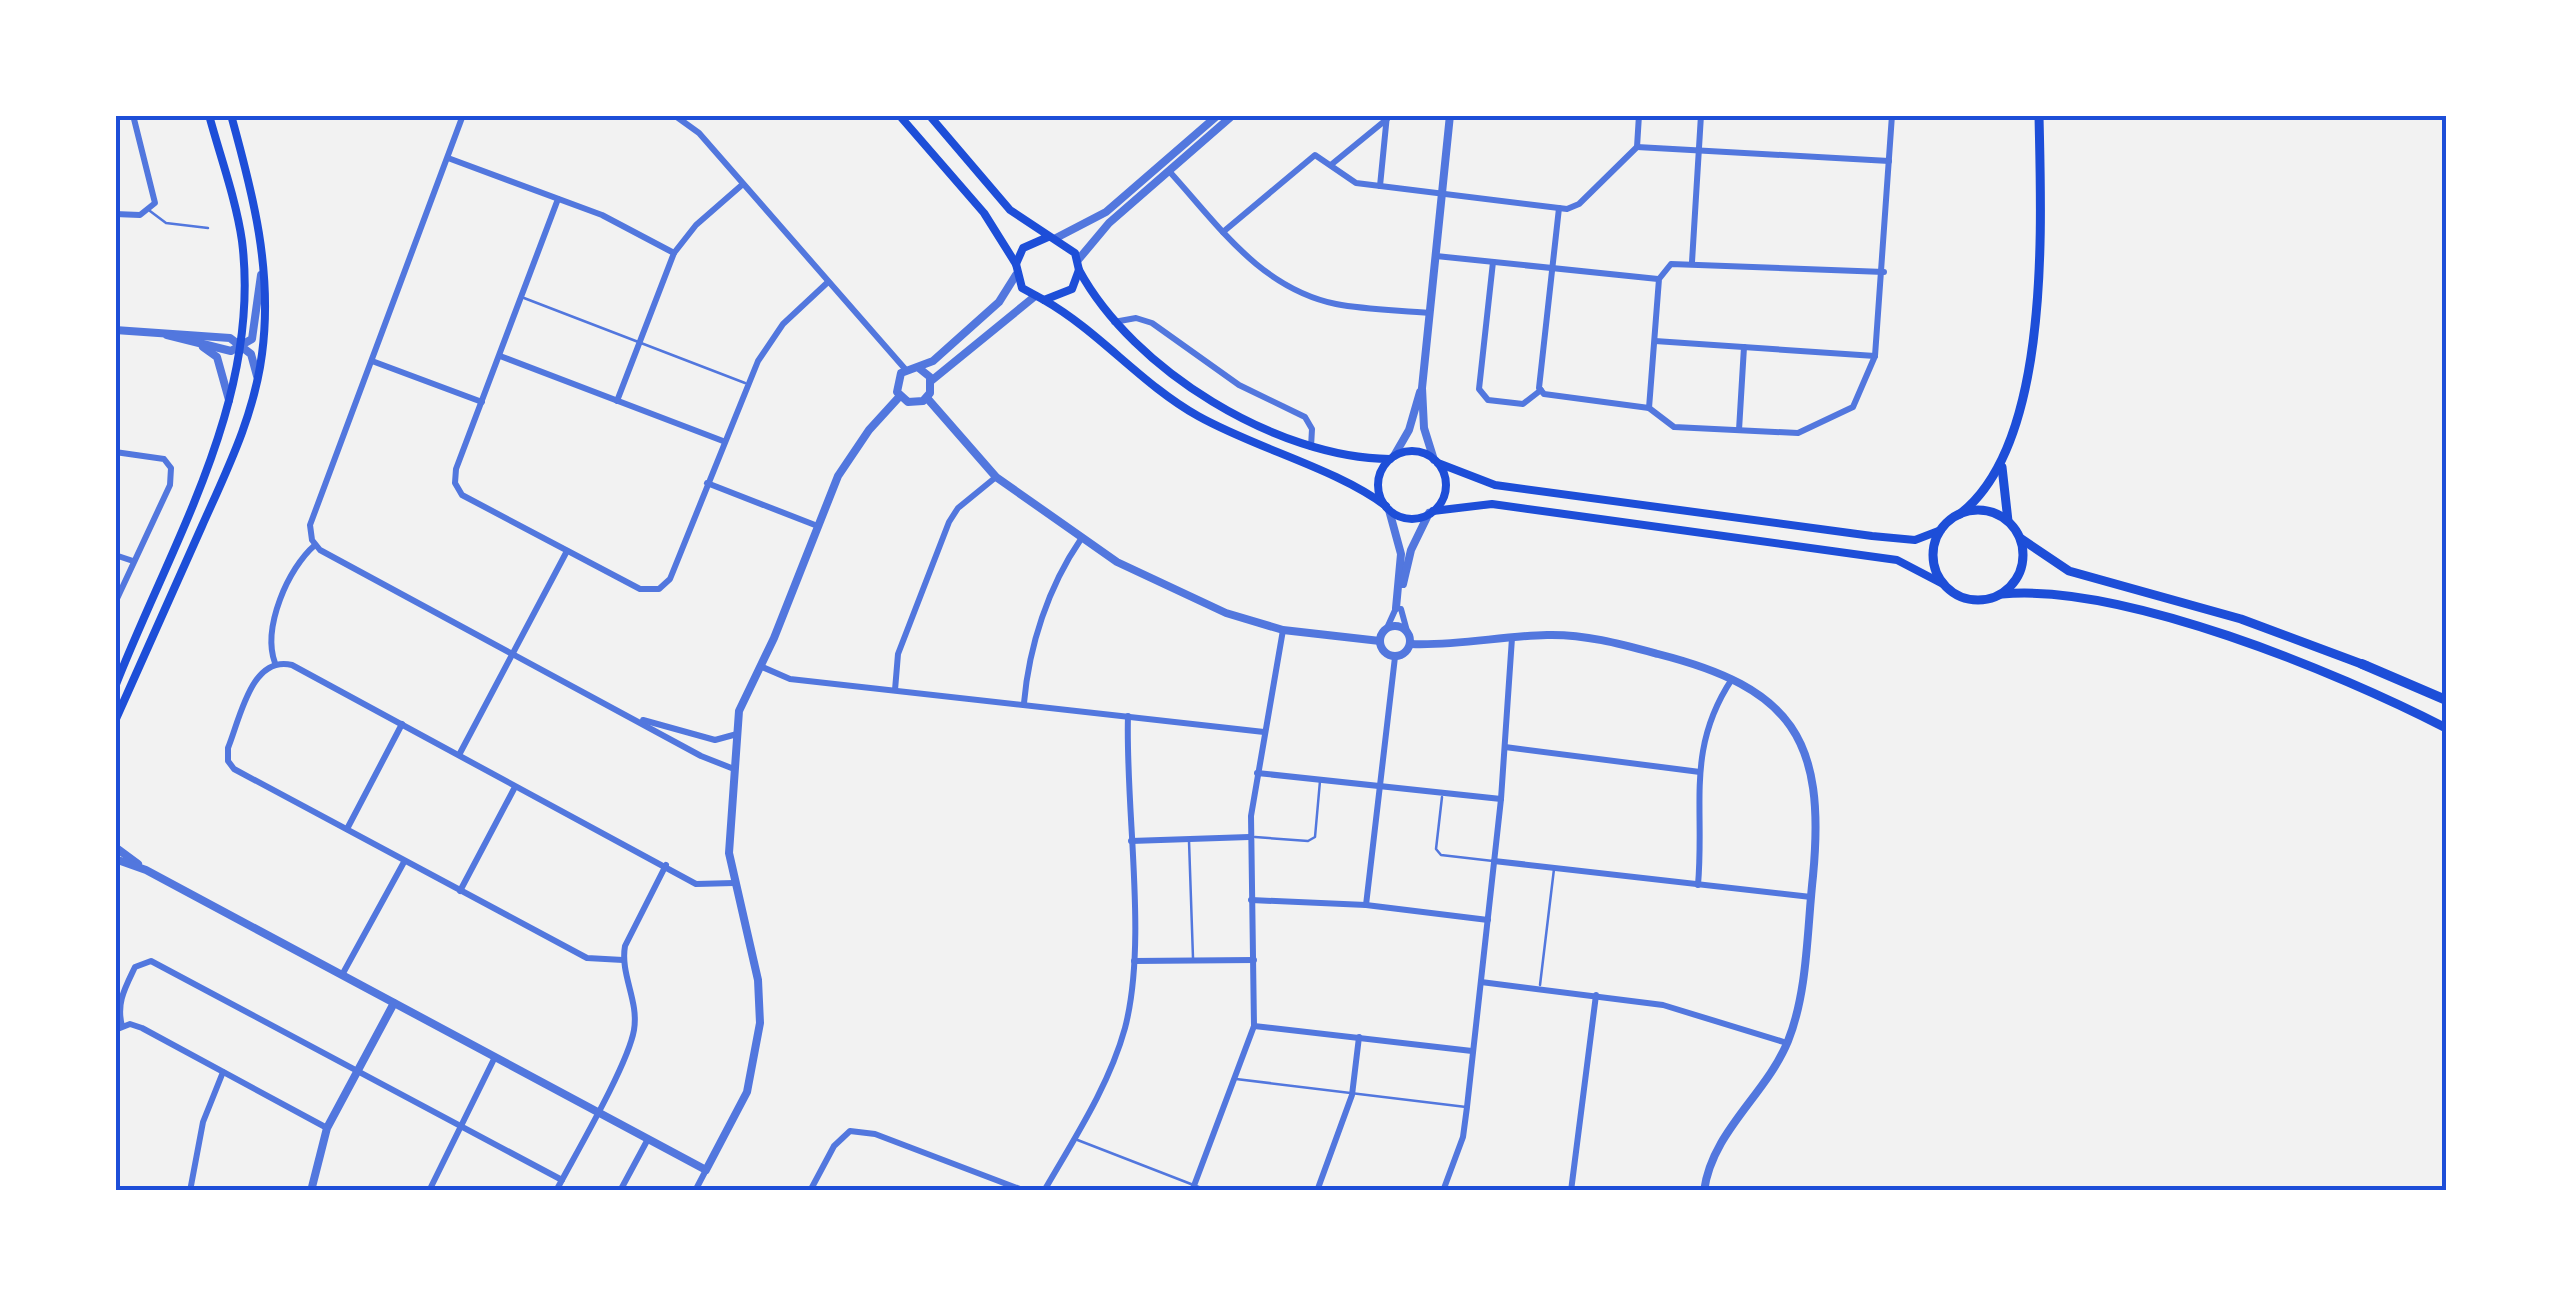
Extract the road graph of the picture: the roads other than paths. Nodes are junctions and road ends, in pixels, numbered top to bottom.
1 (134, 115) edge
2 (209, 115) edge
3 (231, 115) edge
4 (463, 115) edge
5 (674, 115) edge
6 (899, 115) edge
7 (929, 115) edge
8 (1218, 115) edge
9 (1233, 115) edge
10 (1450, 115) edge
11 (1639, 115) edge
12 (1701, 115) edge
13 (1892, 115) edge
14 (2039, 115) edge
15 (1387, 117) edge
16 (1637, 147) junction
17 (1699, 150) junction
18 (448, 158) junction
19 (1889, 161) junction
20 (1332, 164) junction
21 (1169, 171) junction
22 (743, 184) junction
23 (1380, 186) junction
24 (1442, 194) junction
25 (1122, 198) junction
26 (558, 199) junction
27 (1559, 208) junction
28 (150, 211) junction
29 (115, 214) edge
30 (1120, 214) junction
31 (208, 228) dead end
32 (1223, 232) junction
33 (1052, 237) junction
34 (263, 252) junction
35 (674, 253) junction
36 (1436, 256) junction
37 (1493, 262) junction
38 (1692, 262) junction
39 (1016, 264) junction
40 (1079, 265) junction
41 (1552, 269) junction
42 (1884, 272) junction
43 (1016, 275) junction
44 (1659, 279) junction
45 (828, 282) junction
46 (521, 297) junction
47 (1039, 299) junction
48 (1430, 313) junction
49 (242, 320) junction
50 (1113, 322) junction
51 (115, 330) edge
52 (167, 335) junction
53 (230, 338) junction
54 (1655, 341) junction
55 (640, 342) junction
56 (202, 346) junction
57 (240, 346) junction
58 (1744, 347) junction
59 (500, 356) junction
60 (1875, 356) junction
61 (372, 361) junction
62 (920, 368) junction
63 (906, 370) junction
64 (258, 381) junction
65 (932, 381) junction
66 (746, 384) junction
67 (1422, 388) junction
68 (1541, 390) junction
69 (900, 396) junction
70 (927, 398) junction
71 (617, 401) junction
72 (482, 402) junction
73 (230, 404) junction
74 (1649, 408) junction
75 (1739, 430) junction
76 (723, 441) junction
77 (1311, 447) junction
78 (115, 452) edge
79 (1392, 457) junction
80 (1436, 462) junction
81 (2002, 464) junction
82 (996, 476) junction
83 (707, 484) junction
84 (1387, 508) junction
85 (1431, 512) junction
86 (1960, 514) junction
87 (2009, 522) junction
88 (815, 525) junction
89 (1940, 530) junction
90 (2020, 538) junction
91 (1081, 539) junction
92 (315, 545) junction
93 (567, 551) junction
94 (115, 555) edge
95 (134, 561) junction
96 (1943, 584) junction
97 (2002, 594) junction
98 (115, 604) edge
99 (1398, 609) junction
100 (1387, 628) junction
101 (1283, 630) junction
102 (1407, 631) junction
103 (1512, 638) junction
104 (1380, 641) junction
105 (1410, 644) junction
106 (513, 655) junction
107 (1395, 656) junction
108 (275, 663) junction
109 (2362, 664) joint
110 (760, 666) junction
111 (1732, 680) junction
112 (115, 686) edge
113 (895, 690) junction
114 (2446, 701) edge
115 (1024, 703) junction
116 (628, 715) junction
117 (1128, 716) junction
118 (115, 721) edge
119 (402, 724) junction
120 (2446, 728) edge
121 (1264, 732) junction
122 (736, 734) junction
123 (1505, 746) junction
124 (460, 755) junction
125 (734, 769) junction
126 (1700, 772) junction
127 (1257, 773) junction
128 (1320, 780) junction
129 (1379, 786) junction
130 (516, 787) junction
131 (1442, 793) junction
132 (1501, 799) junction
133 (346, 829) junction
134 (1250, 837) junction
135 (1189, 839) junction
136 (1130, 841) junction
137 (115, 847) edge
138 (115, 858) edge
139 (1494, 861) junction
140 (404, 862) junction
141 (666, 865) junction
142 (1554, 868) junction
143 (146, 870) junction
144 (734, 883) junction
145 (1698, 885) junction
146 (460, 891) junction
147 (1810, 897) junction
148 (1252, 900) junction
149 (1366, 905) junction
150 (1488, 920) junction
151 (1194, 959) junction
152 (623, 960) junction
153 (1254, 960) junction
154 (1134, 961) junction
155 (342, 975) junction
156 (1480, 982) junction
157 (1540, 988) junction
158 (1596, 995) junction
159 (394, 1003) junction
160 (1254, 1026) junction
161 (118, 1028) edge
162 (1359, 1038) junction
163 (1787, 1043) junction
164 (1472, 1051) junction
165 (495, 1058) junction
166 (357, 1071) junction
167 (223, 1072) junction
168 (1235, 1079) junction
169 (1352, 1095) junction
170 (1467, 1107) junction
171 (597, 1110) junction
172 (327, 1128) junction
173 (460, 1128) junction
174 (648, 1139) junction
175 (1074, 1139) junction
176 (706, 1170) junction
177 (562, 1180) junction
178 (1193, 1188) edge
179 (190, 1191) edge
180 (311, 1191) edge
181 (429, 1191) edge
182 (556, 1191) edge
183 (620, 1191) edge
184 (695, 1191) edge
185 (810, 1191) edge
186 (1025, 1191) edge
187 (1044, 1191) edge
188 (1209, 1191) edge
189 (1317, 1191) edge
190 (1443, 1191) edge
191 (1571, 1191) edge
192 (1704, 1191) edge

1 - 28 street
2 - 49 main road
3 - 34 main road
4 - 18 street
5 - 22 street
6 - 39 main road
7 - 33 main road
8 - 25 street
9 - 21 street
10 - 24 street
11 - 16 street
12 - 17 street
13 - 19 street
14 - 81 main road
15 - 20 street
15 - 23 street
16 - 17 street
16 - 27 street
17 - 19 street
17 - 38 street
18 - 26 street
18 - 61 street
19 - 42 street
20 - 23 street
20 - 32 street
21 - 30 street
21 - 32 street
22 - 35 street
22 - 45 street
23 - 24 street
24 - 27 street
24 - 36 street
25 - 30 street
25 - 33 street
26 - 35 street
26 - 46 street
27 - 41 street
28 - 29 street
28 - 31 lane
30 - 40 street
32 - 48 street
33 - 39 main road
33 - 40 main road
34 - 57 street
34 - 64 main road
35 - 55 street
36 - 37 street
36 - 48 street
37 - 41 street
37 - 68 street
38 - 42 street
38 - 44 street
39 - 43 main road
40 - 47 main road
40 - 50 main road
41 - 44 street
41 - 68 street
42 - 60 street
43 - 47 main road
43 - 62 street
44 - 54 street
45 - 63 street
45 - 66 street
46 - 55 lane
46 - 59 street
47 - 65 street
47 - 84 main road
48 - 67 street
49 - 53 street
49 - 57 main road
50 - 77 main road
50 - 77 street
51 - 52 street
52 - 53 street
52 - 56 street
53 - 57 street
54 - 58 street
54 - 74 street
55 - 66 lane
55 - 71 street
56 - 57 street
56 - 73 street
57 - 64 street
57 - 73 main road
58 - 60 street
58 - 75 street
59 - 71 street
59 - 72 street
60 - 75 street
61 - 72 street
61 - 92 street
62 - 63 street
62 - 65 street
63 - 69 street
64 - 118 main road
65 - 70 street
66 - 76 street
67 - 79 street
67 - 80 street
68 - 74 street
69 - 70 street
69 - 88 street
70 - 82 street
71 - 76 street
72 - 93 street
73 - 112 main road
74 - 75 street
76 - 83 street
77 - 79 main road
78 - 95 street
79 - 80 main road
79 - 84 main road
80 - 85 main road
80 - 89 main road
81 - 86 main road
81 - 87 main road
82 - 91 street
82 - 113 street
83 - 88 street
83 - 93 street
84 - 85 main road
84 - 99 street
85 - 96 main road
85 - 99 street
86 - 87 main road
86 - 89 main road
87 - 90 main road
88 - 110 street
89 - 96 main road
90 - 97 main road
90 - 109 main road
91 - 101 street
91 - 115 street
92 - 106 street
92 - 108 street
93 - 106 street
94 - 95 street
95 - 98 street
96 - 97 main road
97 - 120 main road
99 - 100 street
99 - 102 street
100 - 102 street
100 - 104 street
101 - 104 street
101 - 121 street
102 - 105 street
103 - 105 street
103 - 111 street
103 - 123 street
104 - 107 street
105 - 107 street
106 - 116 street
106 - 124 street
107 - 129 street
108 - 119 street
108 - 133 street
109 - 114 highway
110 - 113 street
110 - 122 street
111 - 126 street
111 - 147 street
113 - 115 street
115 - 117 street
116 - 122 street
116 - 125 street
117 - 121 street
117 - 136 street
119 - 124 street
119 - 133 street
121 - 127 street
122 - 125 street
123 - 126 street
123 - 132 street
124 - 130 street
125 - 144 street
126 - 145 street
127 - 128 street
127 - 134 street
128 - 129 street
128 - 134 lane
129 - 131 street
129 - 149 street
130 - 141 street
130 - 146 street
131 - 132 street
131 - 139 lane
132 - 139 street
133 - 140 street
134 - 135 street
134 - 148 street
135 - 136 street
135 - 151 lane
136 - 154 street
137 - 143 street
138 - 143 street
139 - 142 street
139 - 150 street
140 - 146 street
140 - 155 street
141 - 144 street
141 - 152 street
142 - 145 street
142 - 157 lane
143 - 155 street
144 - 176 street
145 - 147 street
146 - 152 street
147 - 163 street
148 - 149 street
148 - 153 street
149 - 150 street
150 - 156 street
151 - 153 street
151 - 154 street
152 - 171 street
153 - 160 street
154 - 175 street
155 - 159 street
156 - 157 street
156 - 164 street
157 - 158 street
158 - 163 street
158 - 191 street
159 - 165 street
159 - 166 street
160 - 162 street
160 - 168 street
161 - 166 street
161 - 167 street
162 - 164 street
162 - 169 street
163 - 192 street
164 - 170 street
165 - 171 street
165 - 173 street
166 - 172 street
166 - 173 street
167 - 172 street
167 - 179 street
168 - 169 lane
168 - 178 street
169 - 170 lane
169 - 189 street
170 - 190 street
171 - 174 street
171 - 177 street
172 - 180 street
173 - 177 street
173 - 181 street
174 - 176 street
174 - 183 street
175 - 178 lane
175 - 187 street
176 - 184 street
177 - 182 street
178 - 188 lane
185 - 186 street

